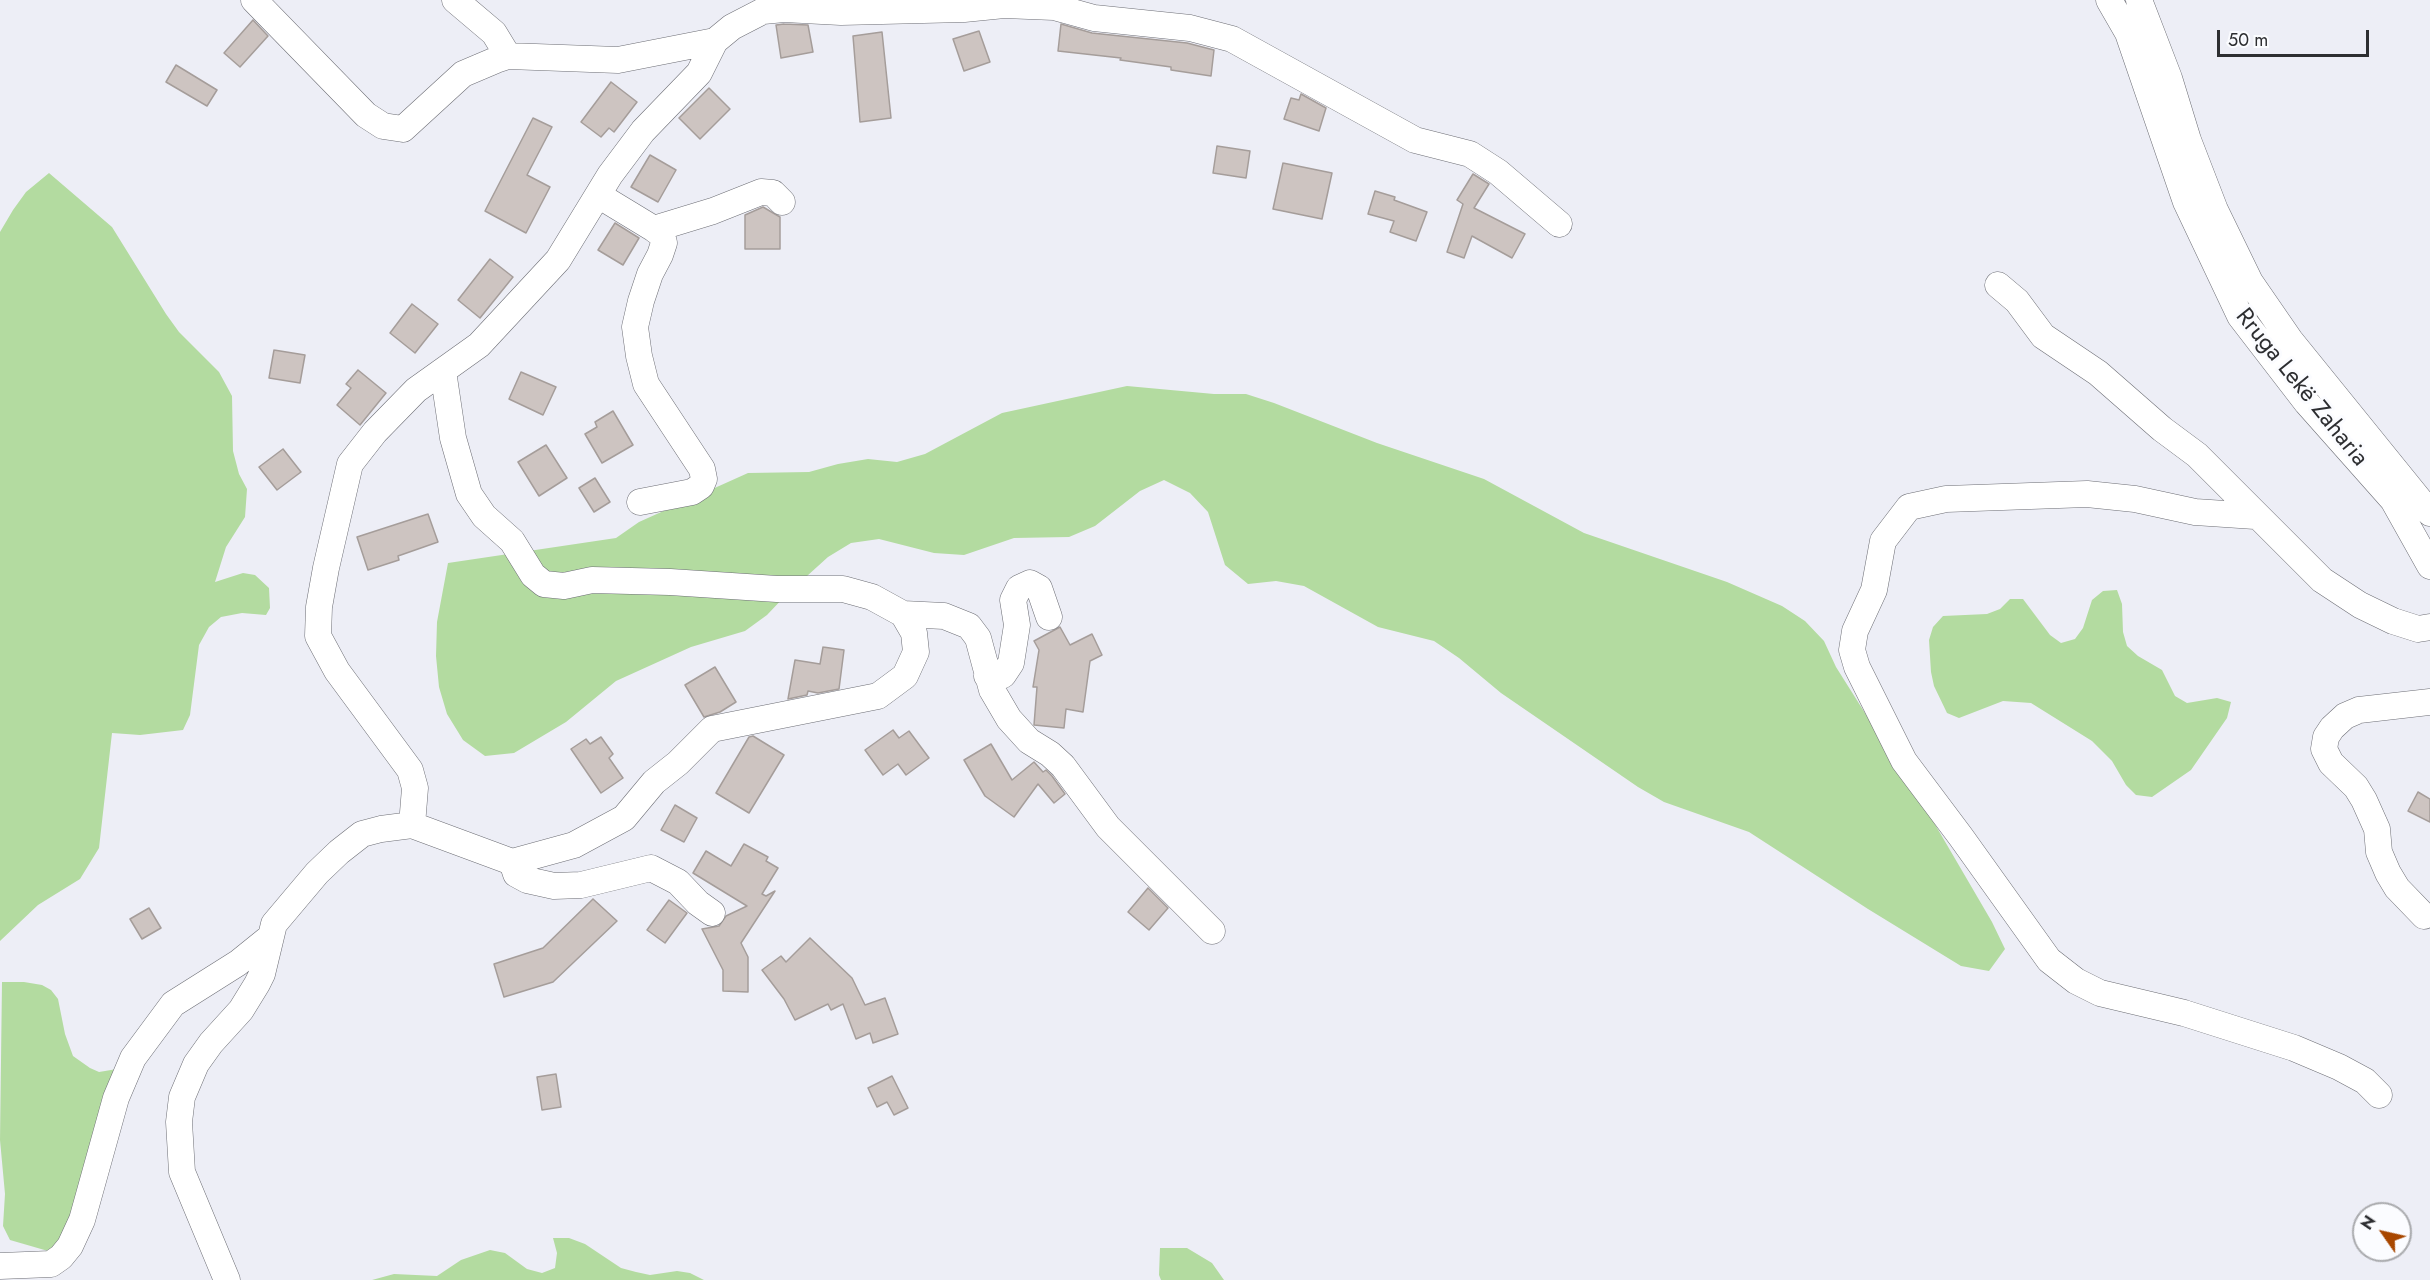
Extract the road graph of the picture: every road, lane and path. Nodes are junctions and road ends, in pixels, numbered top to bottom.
1 (254, 0) edge
2 (455, 0) edge
3 (752, 0) edge
4 (2109, 0) edge
5 (2139, 0) edge
6 (715, 41) junction
7 (682, 48) junction
8 (508, 56) junction
9 (598, 195) junction
10 (782, 202) dead end
11 (1559, 224) dead end
12 (654, 229) junction
13 (1998, 285) dead end
14 (443, 371) junction
15 (640, 502) dead end
16 (2430, 513) edge
17 (2255, 516) junction
18 (2430, 566) edge
19 (903, 614) junction
20 (1049, 617) dead end
21 (2430, 627) edge
22 (987, 676) junction
23 (2430, 702) edge
24 (412, 825) junction
25 (512, 862) junction
26 (712, 913) dead end
27 (2424, 916) dead end
28 (1212, 931) dead end
29 (269, 938) junction
30 (2379, 1095) dead end
31 (0, 1266) edge
32 (227, 1280) edge

1 - 8 street
2 - 8 street
3 - 7 street
4 - 18 street, Rruga Lekë Zaharia
5 - 16 street
6 - 7 street
6 - 9 street
6 - 11 street
7 - 8 street
9 - 12 street
9 - 14 street
10 - 12 street
12 - 15 street
13 - 17 street
14 - 19 street
14 - 24 street
17 - 21 street
17 - 30 street
19 - 22 street
19 - 25 street
20 - 22 street
22 - 28 street
23 - 27 street
24 - 25 street
24 - 29 street
25 - 26 street
29 - 31 street
29 - 32 street

